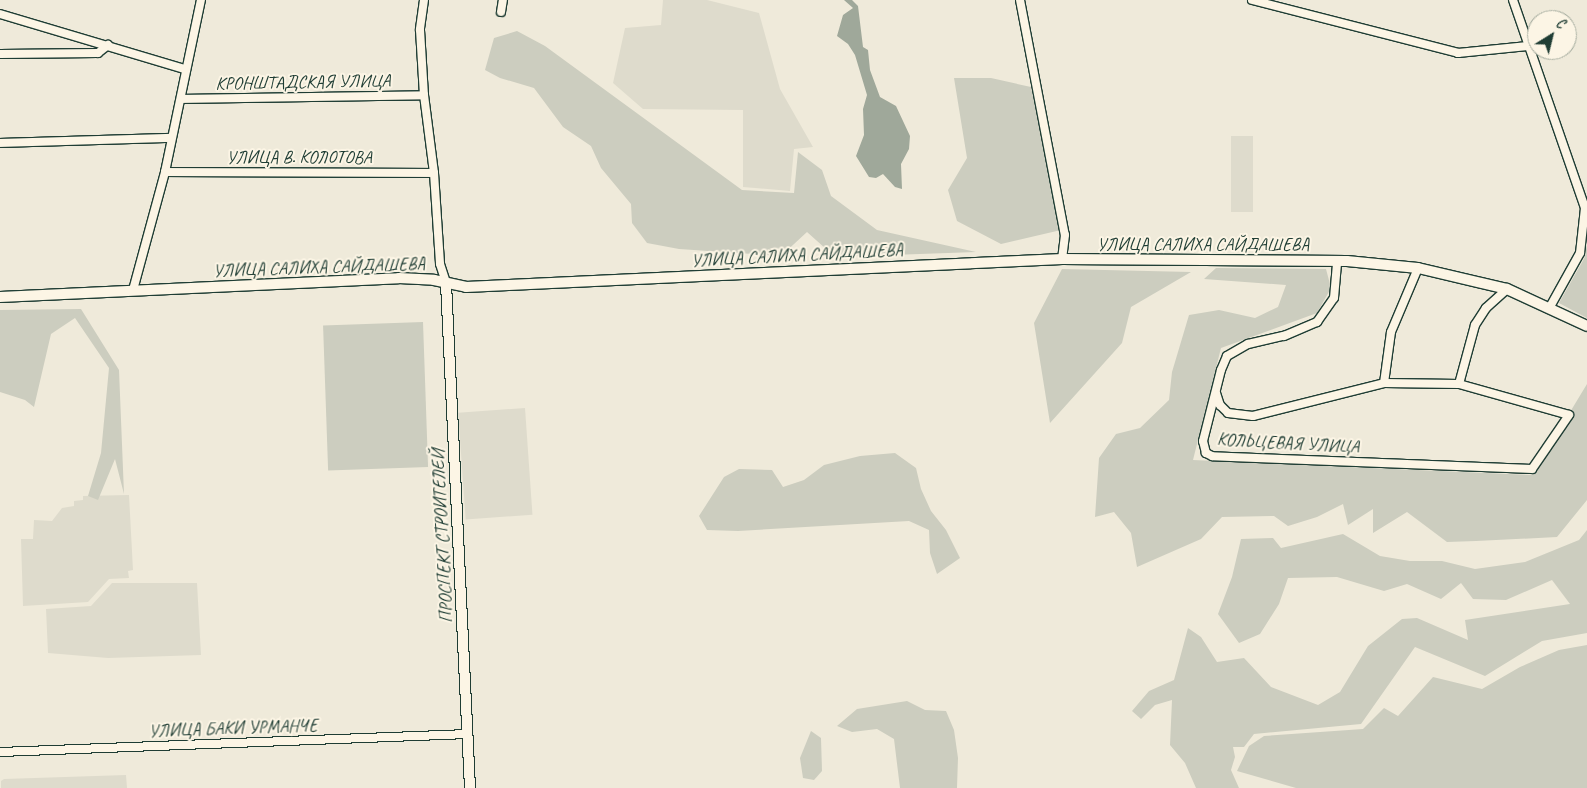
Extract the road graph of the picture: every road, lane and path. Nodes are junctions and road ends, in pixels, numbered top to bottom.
1 (201, 0) edge
2 (424, 0) edge
3 (503, 0) edge
4 (1020, 0) edge
5 (1252, 0) edge
6 (1512, 0) edge
7 (501, 12) dead end
8 (0, 14) edge
9 (1527, 43) edge
10 (108, 46) junction
11 (1527, 46) edge
12 (0, 54) edge
13 (1533, 60) edge
14 (184, 69) junction
15 (424, 95) junction
16 (182, 99) junction
17 (170, 138) junction
18 (0, 143) edge
19 (165, 172) junction
20 (434, 173) junction
21 (1062, 260) junction
22 (1337, 261) junction
23 (1418, 268) junction
24 (446, 282) junction
25 (1507, 289) junction
26 (133, 290) junction
27 (0, 296) edge
28 (1550, 306) junction
29 (1587, 326) edge
30 (1384, 383) junction
31 (1459, 384) junction
32 (1216, 393) junction
33 (467, 734) junction
34 (0, 752) edge
35 (470, 788) edge

1 - 14 street
2 - 15 street
3 - 7 street
4 - 21 street
5 - 11 street
6 - 9 street
8 - 10 street
10 - 12 street
10 - 14 street
13 - 28 street
14 - 16 street
15 - 16 street, КРОНШТАДСКАЯ УЛИЦА
15 - 20 street
16 - 17 street
17 - 18 street
17 - 19 street
19 - 20 street, УЛИЦА В. КОЛОТОВА
19 - 26 street
20 - 24 street
21 - 22 street, УЛИЦА САЛИХА САЙДАШЕВА
21 - 24 street, УЛИЦА САЛИХА САЙДАШЕВА
22 - 23 street, УЛИЦА САЛИХА САЙДАШЕВА
22 - 32 street, КОЛЬЦЕВАЯ УЛИЦА
23 - 25 street, УЛИЦА САЛИХА САЙДАШЕВА
23 - 30 street
24 - 26 street, УЛИЦА САЛИХА САЙДАШЕВА
24 - 33 street, ПРОСПЕКТ СТРОИТЕЛЕЙ
25 - 28 street, УЛИЦА САЛИХА САЙДАШЕВА
25 - 31 street
26 - 27 street, УЛИЦА САЛИХА САЙДАШЕВА
28 - 29 street, УЛИЦА САЛИХА САЙДАШЕВА
30 - 31 street
30 - 32 street
31 - 32 street, КОЛЬЦЕВАЯ УЛИЦА
33 - 34 street, УЛИЦА БАКИ УРМАНЧЕ
33 - 35 street, ПРОСПЕКТ СТРОИТЕЛЕЙ

